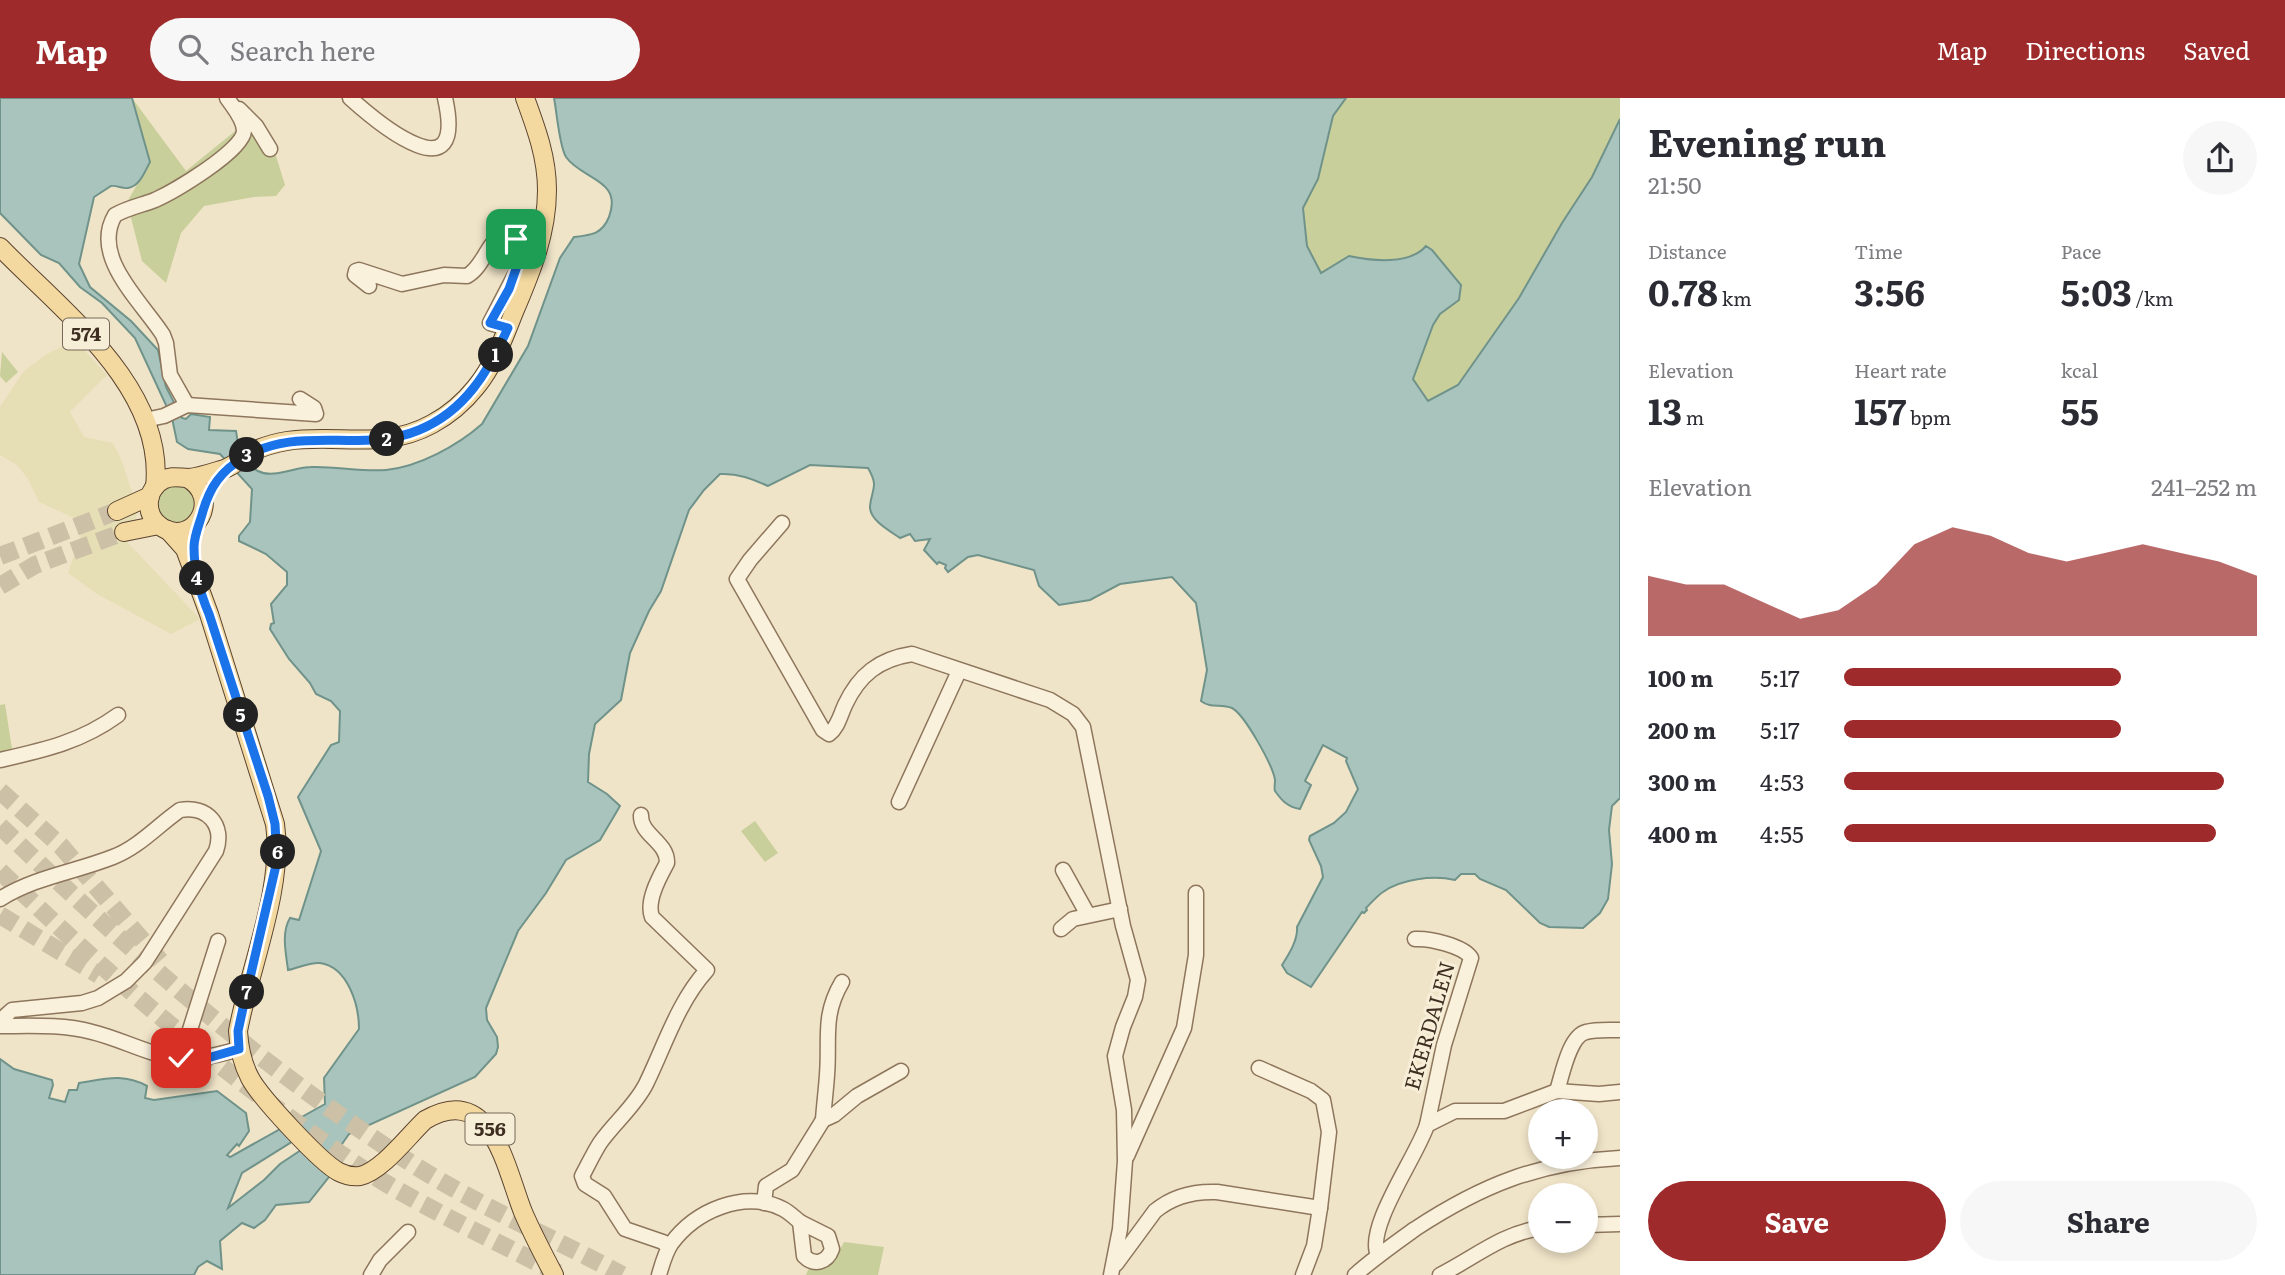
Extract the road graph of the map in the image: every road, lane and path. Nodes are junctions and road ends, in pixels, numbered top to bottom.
1 (227, 98) edge
2 (350, 98) edge
3 (445, 98) edge
4 (525, 98) edge
5 (532, 107) edge
6 (270, 149) dead end
7 (0, 247) edge
8 (369, 286) dead end
9 (508, 328) junction
10 (300, 399) dead end
11 (178, 409) junction
12 (147, 428) junction
13 (226, 469) junction
14 (184, 477) junction
15 (152, 492) junction
16 (117, 511) tunnel mouth
17 (202, 512) junction
18 (782, 523) dead end
19 (164, 528) junction
20 (124, 532) tunnel mouth
21 (198, 587) junction
22 (959, 671) junction
23 (118, 715) dead end
24 (0, 760) edge
25 (899, 802) dead end
26 (641, 815) dead end
27 (1063, 870) dead end
28 (1196, 893) dead end
29 (0, 899) edge
30 (1120, 909) junction
31 (1088, 915) junction
32 (1062, 929) dead end
33 (1415, 939) dead end
34 (218, 941) dead end
35 (842, 982) dead end
36 (0, 1026) edge
37 (1620, 1030) edge
38 (239, 1049) junction
39 (181, 1058) junction
40 (1259, 1068) dead end
41 (901, 1072) dead end
42 (1557, 1091) junction
43 (1620, 1092) edge
44 (822, 1120) junction
45 (1427, 1125) junction
46 (1620, 1158) edge
47 (1125, 1161) junction
48 (764, 1202) junction
49 (1320, 1208) junction
50 (800, 1222) dead end
51 (1620, 1224) edge
52 (1598, 1225) edge
53 (408, 1232) dead end
54 (1528, 1232) edge
55 (669, 1247) junction
56 (1378, 1255) junction
57 (1112, 1271) edge
58 (371, 1275) edge
59 (554, 1275) edge
60 (659, 1275) edge
61 (1303, 1275) edge
62 (1355, 1275) edge
63 (1440, 1275) edge

1 - 6 street
1 - 11 street
2 - 3 street
4 - 5 main road, 556
5 - 9 main road, 556
7 - 12 main road, 574
8 - 9 street
9 - 13 main road, 556
10 - 11 street
11 - 12 street
12 - 14 main road, 574
12 - 15 main road, 574
13 - 14 main road, 556
13 - 17 main road, 556
14 - 15 main road, 556
14 - 17 main road
15 - 16 main road
15 - 19 main road, 556
17 - 19 main road
17 - 21 main road, 556
18 - 22 street
19 - 20 main road
19 - 21 main road, 556
21 - 38 main road, 556
22 - 25 street
22 - 30 street
23 - 24 street
26 - 55 street
27 - 31 street
28 - 47 street
29 - 36 street
30 - 31 street
30 - 47 street
31 - 32 street
33 - 45 street, EKERDALEN
34 - 39 street
35 - 44 street
36 - 39 street
37 - 42 street
38 - 39 street
38 - 59 main road, 556
40 - 49 street
41 - 44 street
42 - 43 street, EKERDALEN
42 - 45 street, EKERDALEN
44 - 48 street
45 - 56 street, EKERDALEN
46 - 56 street
47 - 57 street
48 - 50 street
48 - 55 street
49 - 57 street
49 - 61 street
51 - 52 street
53 - 58 street
54 - 63 street
55 - 60 street
56 - 62 street

